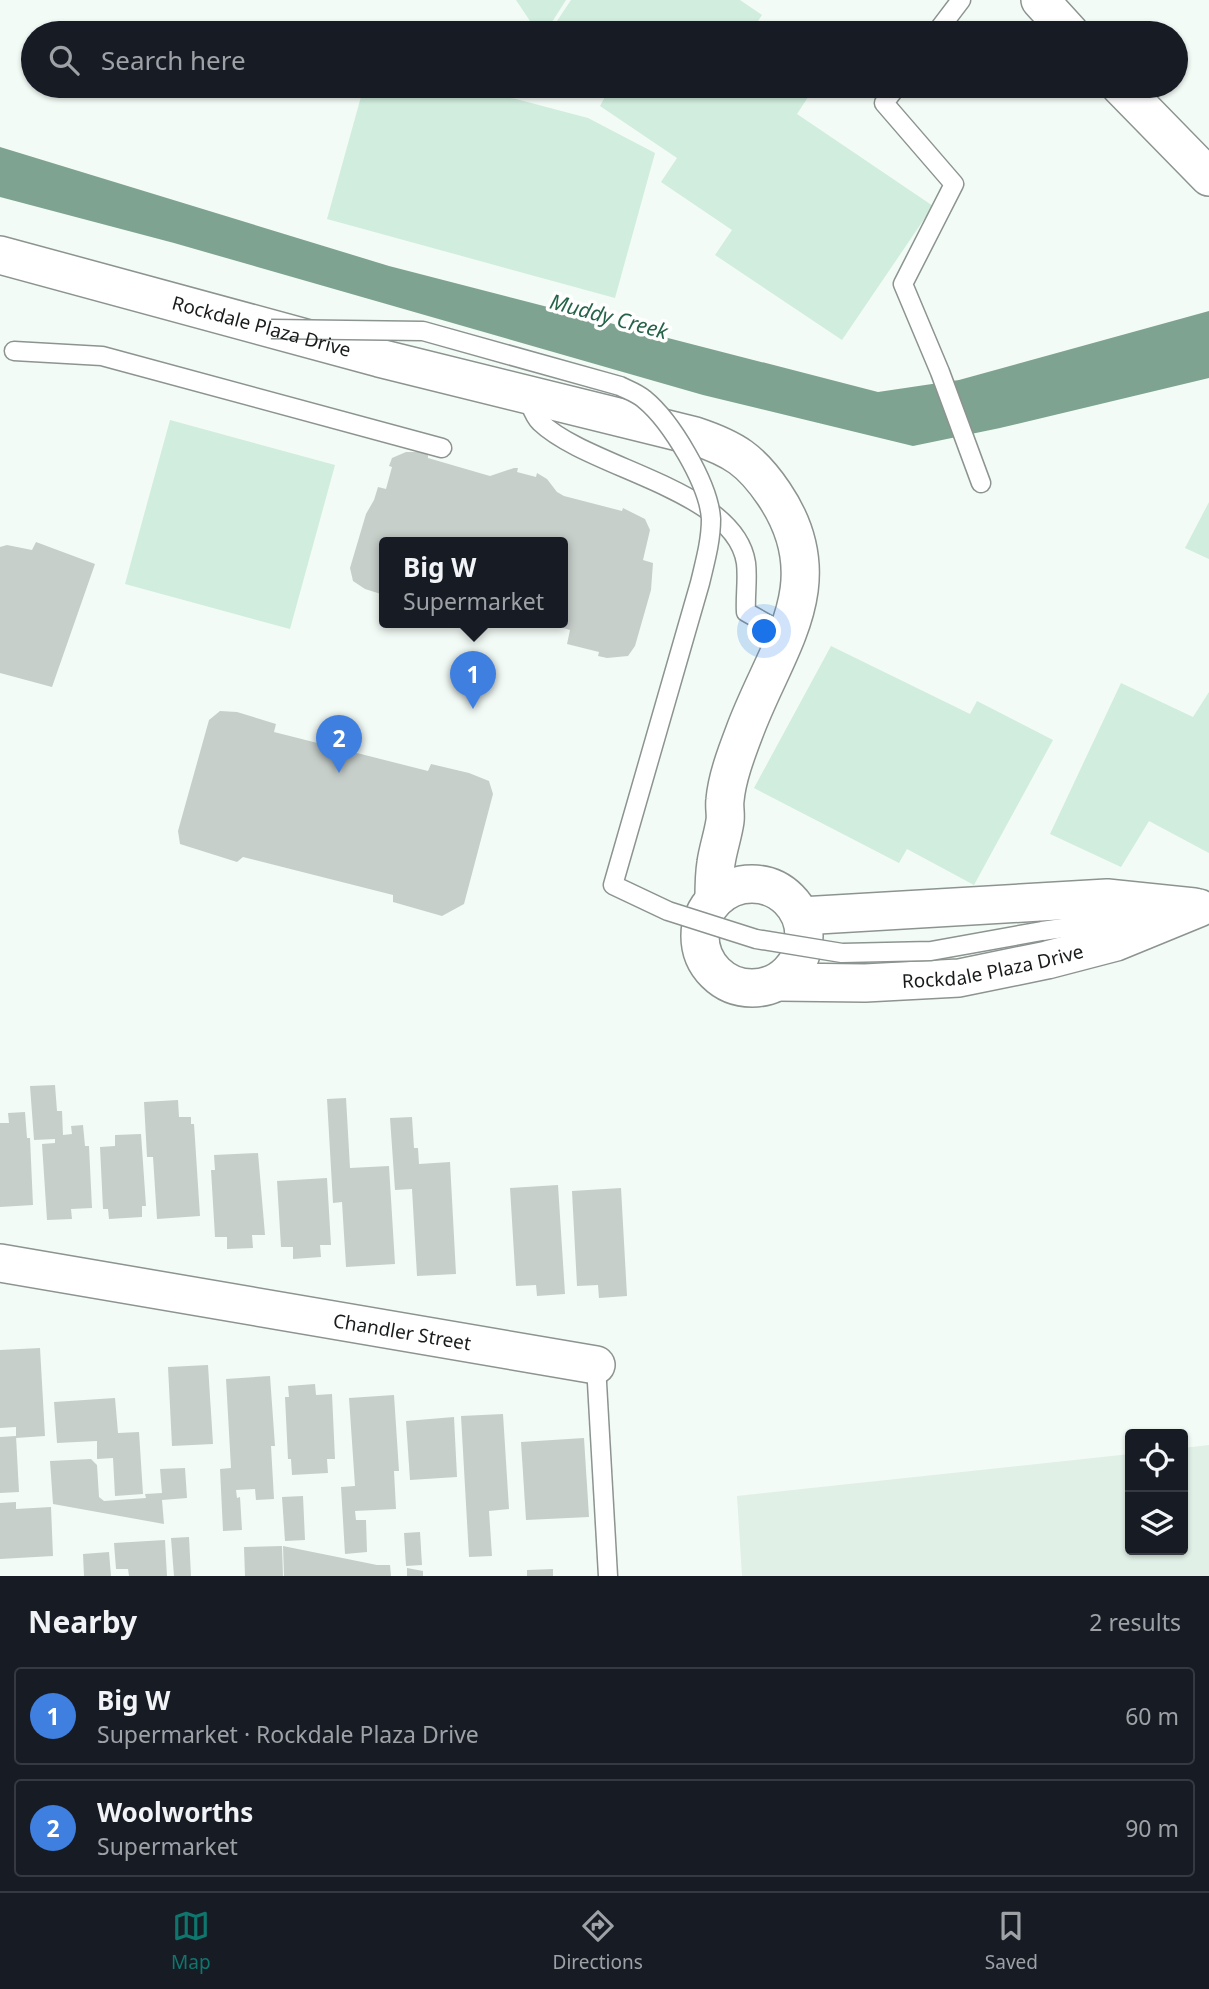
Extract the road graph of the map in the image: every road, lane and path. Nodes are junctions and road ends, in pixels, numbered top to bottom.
1 (961, 0) edge
2 (1040, 0) edge
3 (945, 21) edge
4 (1059, 21) edge
5 (888, 98) edge
6 (1133, 98) edge
7 (1209, 177) edge
8 (0, 255) edge
9 (271, 329) junction
10 (13, 351) dead end
11 (526, 393) junction
12 (442, 448) dead end
13 (982, 483) dead end
14 (787, 635) junction
15 (726, 819) junction
16 (756, 884) junction
17 (714, 900) junction
18 (1204, 908) edge
19 (801, 916) junction
20 (779, 982) junction
21 (0, 1263) edge
22 (596, 1365) joint
23 (608, 1576) edge

1 - 3 lane
2 - 4 street
5 - 13 lane
6 - 7 street
8 - 9 street, Rockdale Plaza Drive
9 - 11 street, Rockdale Plaza Drive
9 - 18 lane, bridge
10 - 12 lane
11 - 14 lane
11 - 14 street, Rockdale Plaza Drive
14 - 15 street, Rockdale Plaza Drive
15 - 16 street
15 - 17 street, Rockdale Plaza Drive
16 - 17 street
16 - 19 street
17 - 20 street
18 - 19 street
18 - 20 street, Rockdale Plaza Drive
19 - 20 street
21 - 22 street, Chandler Street
22 - 23 lane, Chandler Street

